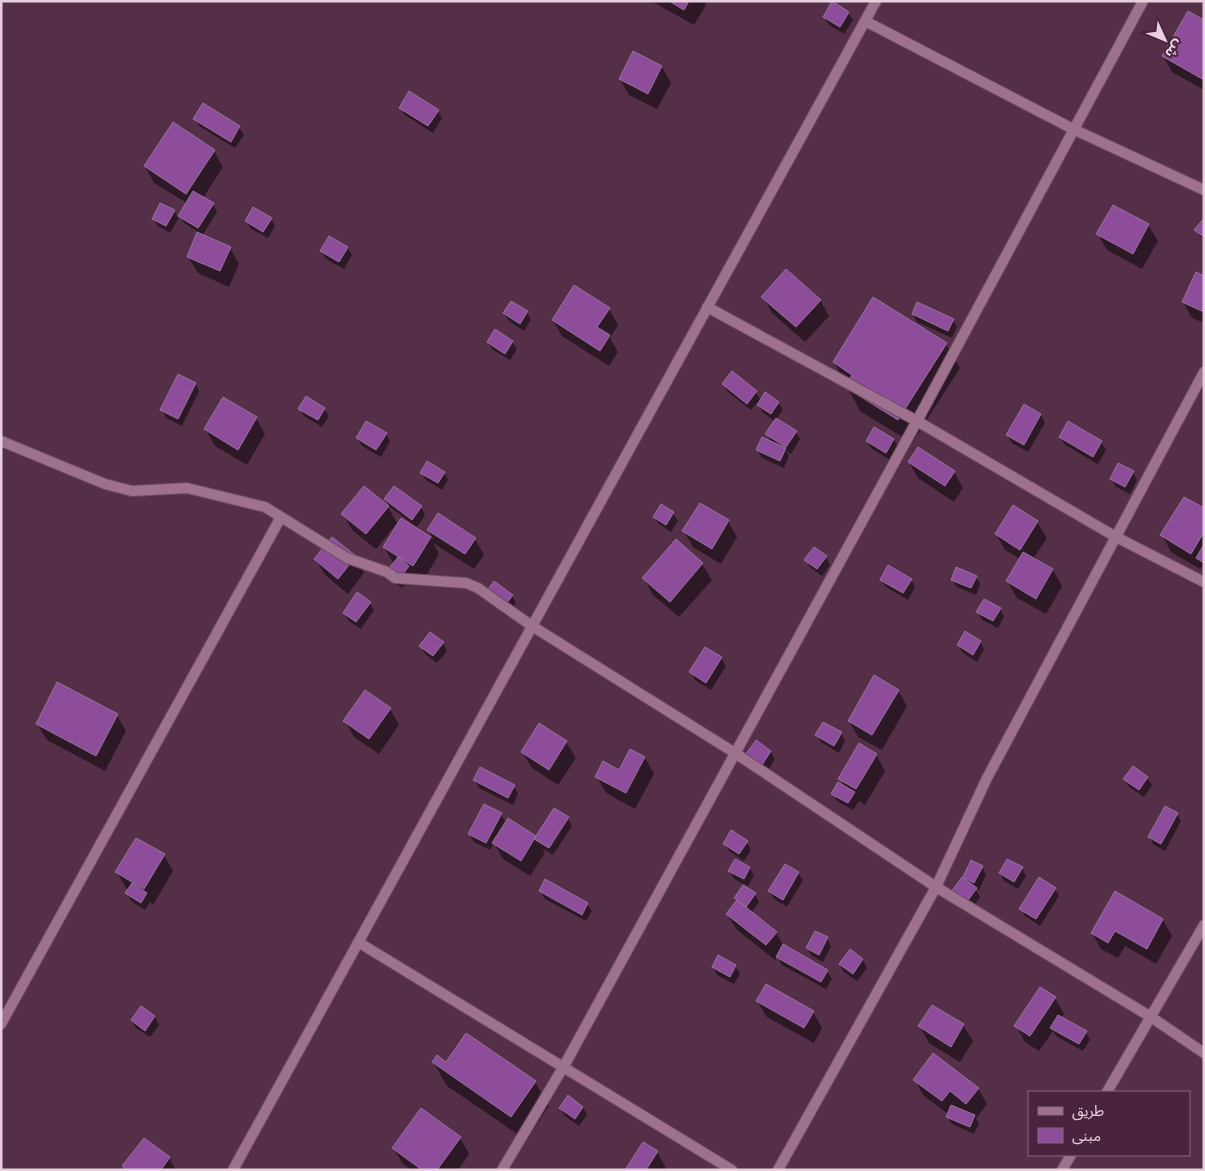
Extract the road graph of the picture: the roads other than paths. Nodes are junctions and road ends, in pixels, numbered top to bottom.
1 (876, 1) edge
2 (1143, 1) edge
3 (865, 21) junction
4 (1074, 129) junction
5 (1204, 190) edge
6 (707, 307) junction
7 (1204, 372) edge
8 (917, 421) junction
9 (1, 441) edge
10 (281, 517) junction
11 (1116, 537) junction
12 (1204, 582) edge
13 (532, 626) junction
14 (735, 753) junction
15 (936, 887) junction
16 (1204, 925) edge
17 (358, 942) junction
18 (1151, 1016) junction
19 (1, 1024) edge
20 (1204, 1053) edge
21 (564, 1066) junction
22 (1108, 1091) edge
23 (1070, 1156) edge
24 (234, 1170) edge
25 (502, 1170) edge
26 (732, 1170) edge
27 (778, 1170) edge
28 (1062, 1170) edge

1 - 3 street
2 - 4 street
3 - 4 street
3 - 6 street
4 - 5 street
4 - 8 street
6 - 8 street
6 - 13 street
7 - 11 street
8 - 11 street
8 - 14 street
9 - 10 street
10 - 13 street
10 - 19 street
11 - 12 street
11 - 15 street
13 - 14 street
13 - 17 street
14 - 15 street
14 - 21 street
15 - 18 street
15 - 27 street
16 - 18 street
17 - 21 street
17 - 24 street
18 - 20 street
18 - 22 street
21 - 25 street
21 - 26 street
23 - 28 street

